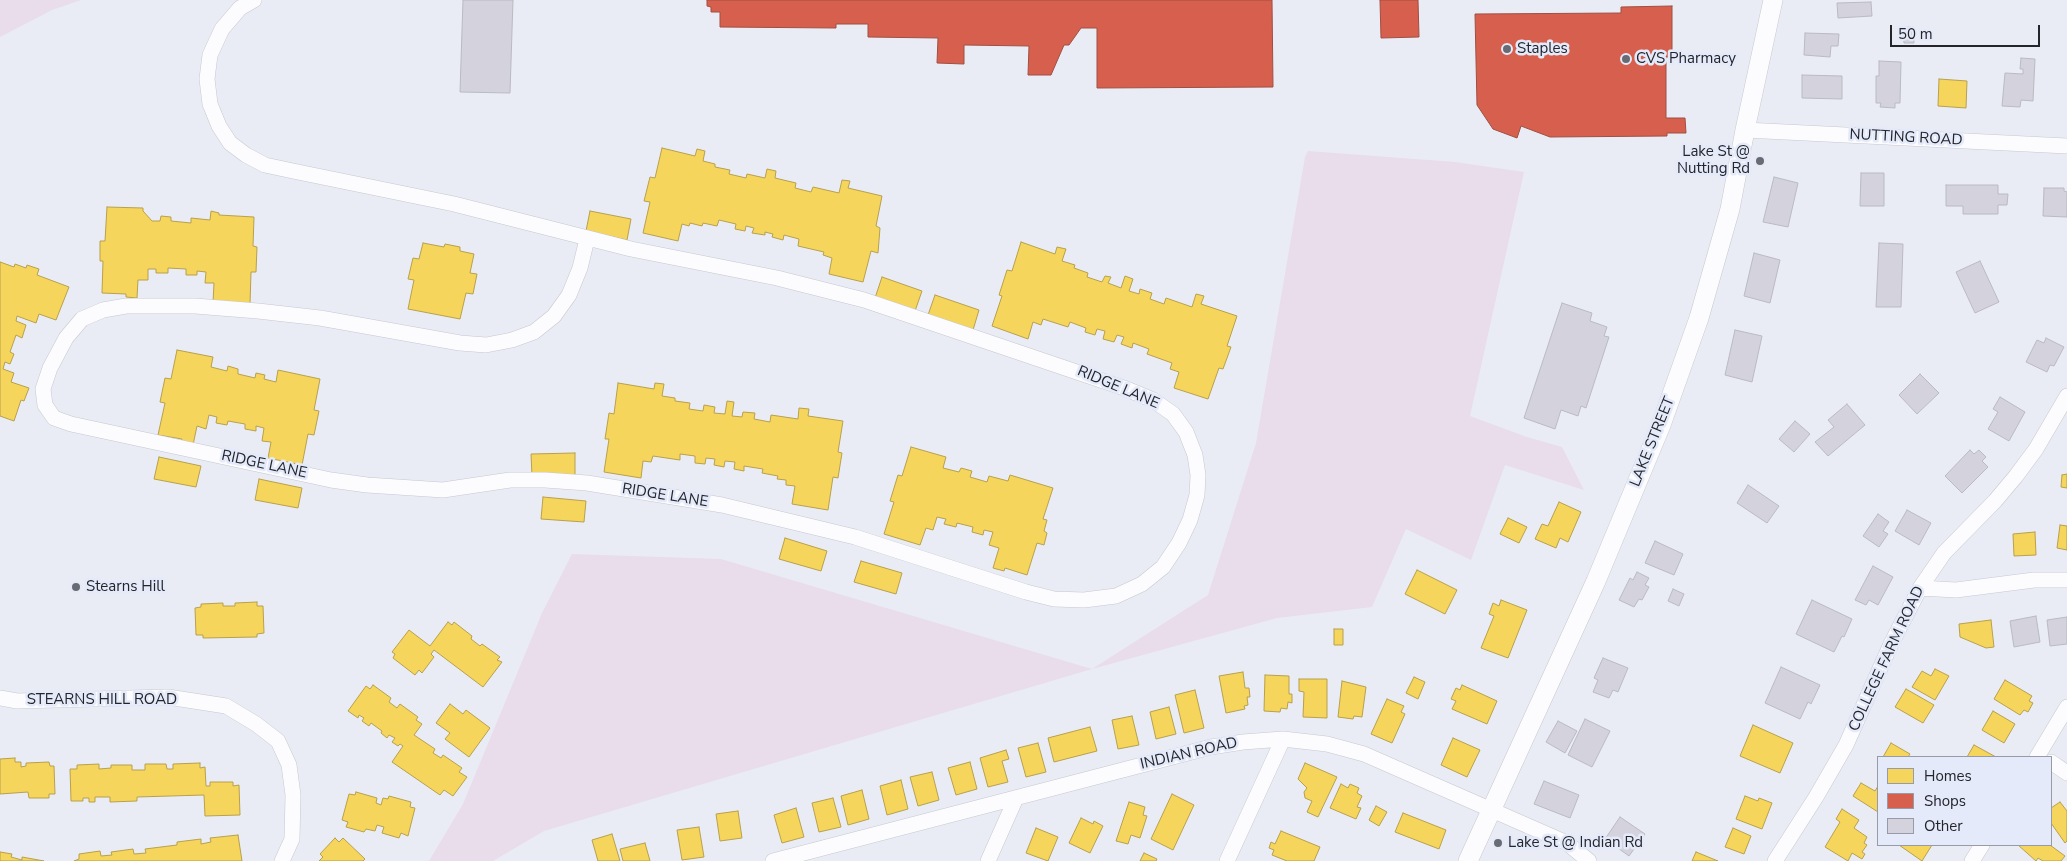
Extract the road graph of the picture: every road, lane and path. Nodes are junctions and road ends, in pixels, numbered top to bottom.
1 (254, 0) edge
2 (1773, 0) edge
3 (1745, 130) junction
4 (2067, 146) edge
5 (587, 239) junction
6 (2067, 396) edge
7 (2063, 413) edge
8 (2067, 580) edge
9 (1920, 588) junction
10 (0, 698) edge
11 (2067, 707) edge
12 (1282, 739) junction
13 (2044, 756) edge
14 (2052, 764) edge
15 (2067, 773) edge
16 (1016, 798) junction
17 (1492, 808) junction
18 (1981, 846) edge
19 (282, 861) edge
20 (773, 861) edge
21 (988, 861) edge
22 (1228, 861) edge
23 (1468, 861) edge
24 (1589, 861) edge
25 (1775, 861) edge
26 (1972, 861) edge

1 - 5 street, RIDGE LANE
2 - 3 street, LAKE STREET
3 - 4 street, NUTTING ROAD
3 - 17 street, LAKE STREET
5 - 5 street, RIDGE LANE
6 - 7 street, COLLEGE FARM ROAD
7 - 9 street, COLLEGE FARM ROAD
8 - 9 street
9 - 25 street, COLLEGE FARM ROAD
10 - 19 street, STEARNS HILL ROAD
11 - 13 street
12 - 16 street, INDIAN ROAD
12 - 17 street, INDIAN ROAD
12 - 22 street
14 - 15 street
16 - 20 street, INDIAN ROAD
16 - 21 street
17 - 23 street, LAKE STREET
17 - 24 street, INDIAN ROAD
18 - 26 street

